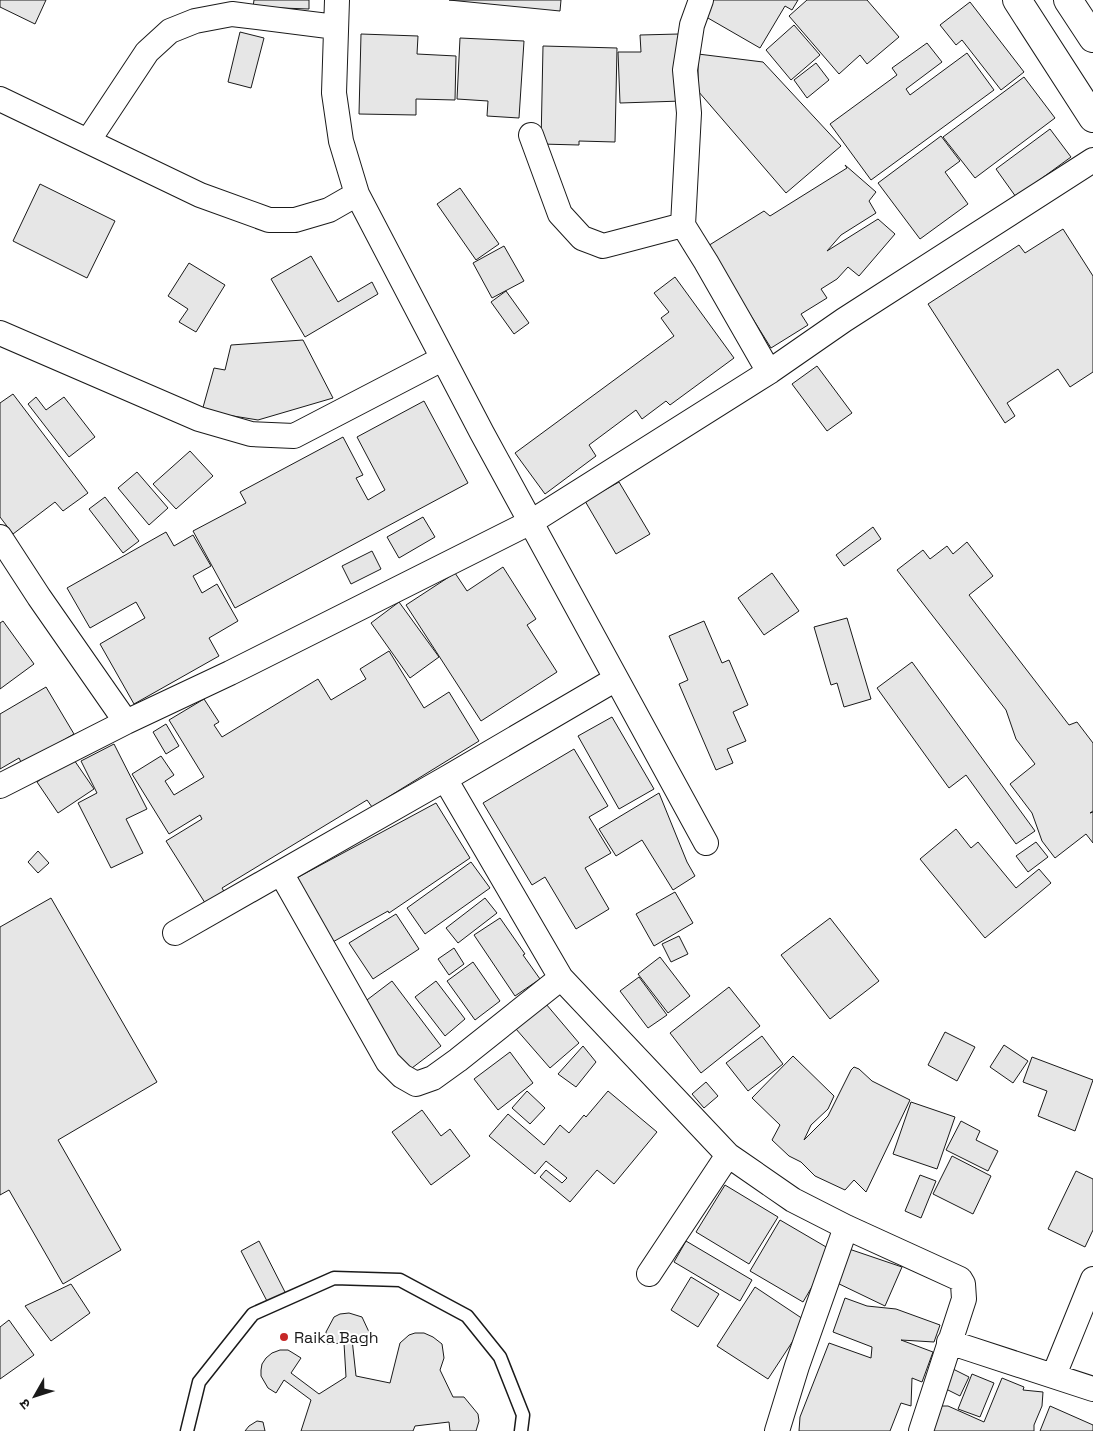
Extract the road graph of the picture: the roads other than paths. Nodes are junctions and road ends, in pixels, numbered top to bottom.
1 (337, 0) edge
2 (701, 0) edge
3 (1017, 0) edge
4 (1068, 0) edge
5 (336, 27) junction
6 (1093, 38) edge
7 (0, 99) edge
8 (1093, 118) edge
9 (531, 136) dead end
10 (88, 141) junction
11 (1093, 160) edge
12 (356, 194) junction
13 (683, 225) junction
14 (0, 333) edge
15 (442, 359) junction
16 (768, 372) junction
17 (531, 522) junction
18 (0, 536) edge
19 (616, 679) junction
20 (126, 722) junction
21 (445, 779) junction
22 (0, 786) edge
23 (706, 843) dead end
24 (281, 873) junction
25 (175, 934) dead end
26 (562, 978) junction
27 (728, 1155) junction
28 (846, 1227) junction
29 (649, 1274) dead end
30 (1093, 1279) edge
31 (949, 1342) junction
32 (1054, 1375) junction
33 (1093, 1389) edge
34 (187, 1431) edge
35 (521, 1431) edge
36 (778, 1431) edge
37 (921, 1431) edge

1 - 5 street
2 - 13 street
3 - 8 street
4 - 6 street
5 - 10 street
5 - 12 street
7 - 10 street
9 - 13 street
10 - 12 street
11 - 16 street
12 - 15 street
13 - 16 street
14 - 15 street
15 - 17 street
16 - 17 street
17 - 19 street
17 - 20 street
18 - 20 street
19 - 21 street
19 - 23 street
20 - 22 street
21 - 24 street
21 - 26 street
24 - 25 street
24 - 26 street
26 - 27 street
27 - 28 street
27 - 29 street
28 - 31 street
28 - 36 street
30 - 32 street
31 - 32 street
31 - 37 street
32 - 33 street
34 - 35 lane

